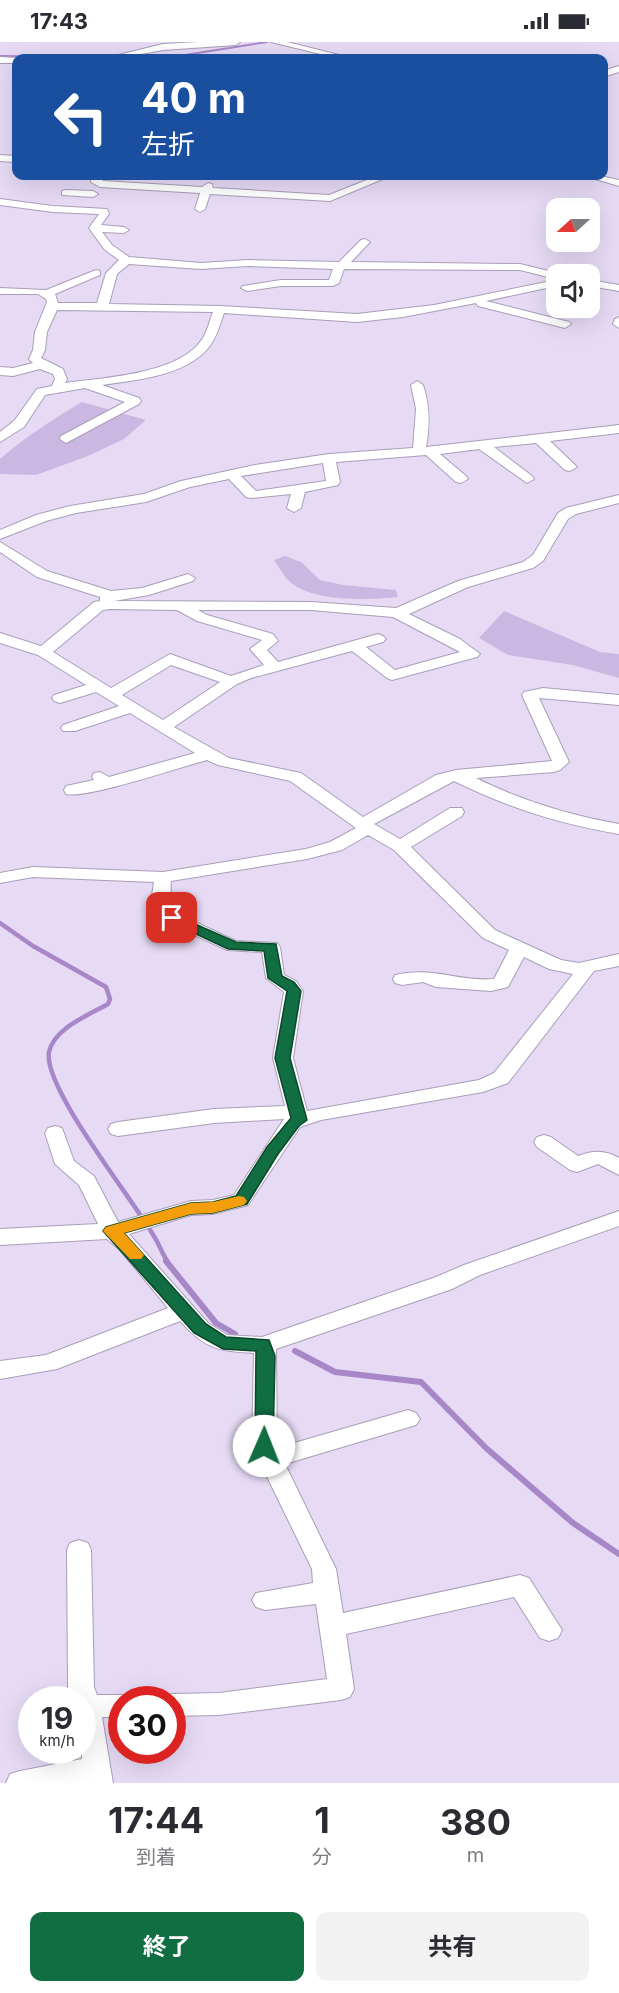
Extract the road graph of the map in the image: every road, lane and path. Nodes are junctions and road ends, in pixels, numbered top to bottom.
1 (236, 42) edge
2 (275, 42) edge
3 (318, 52) junction
4 (130, 54) edge
5 (312, 54) edge
6 (328, 54) edge
7 (98, 180) edge
8 (375, 180) edge
9 (207, 189) junction
10 (66, 193) dead end
11 (93, 194) junction
12 (3, 200) edge
13 (26, 207) junction
14 (200, 209) dead end
15 (71, 210) junction
16 (18, 215) dead end
17 (94, 228) junction
18 (124, 230) dead end
19 (364, 242) dead end
20 (126, 260) junction
21 (342, 265) junction
22 (96, 273) dead end
23 (546, 274) edge
24 (50, 278) dead end
25 (546, 284) edge
26 (600, 285) edge
27 (619, 288) edge
28 (0, 291) edge
29 (42, 292) junction
30 (479, 299) junction
31 (54, 306) junction
32 (102, 307) junction
33 (220, 309) junction
34 (234, 310) junction
35 (565, 324) dead end
36 (41, 365) junction
37 (0, 371) edge
38 (84, 383) junction
39 (417, 385) dead end
40 (57, 388) junction
41 (0, 422) edge
42 (19, 424) junction
43 (619, 429) edge
44 (0, 438) edge
45 (539, 438) junction
46 (66, 439) dead end
47 (482, 445) junction
48 (424, 450) junction
49 (329, 458) junction
50 (570, 467) dead end
51 (232, 474) junction
52 (527, 478) dead end
53 (461, 479) dead end
54 (298, 489) junction
55 (619, 499) edge
56 (294, 508) dead end
57 (0, 536) edge
58 (0, 546) edge
59 (188, 578) dead end
60 (107, 600) junction
61 (182, 606) junction
62 (397, 613) junction
63 (0, 638) edge
64 (378, 639) dead end
65 (354, 645) junction
66 (44, 652) junction
67 (274, 667) junction
68 (232, 681) junction
69 (106, 690) junction
70 (60, 698) dead end
71 (619, 700) edge
72 (133, 707) junction
73 (163, 727) junction
74 (69, 728) dead end
75 (209, 754) junction
76 (456, 775) junction
77 (72, 790) dead end
78 (456, 812) dead end
79 (365, 826) junction
80 (619, 830) edge
81 (400, 846) junction
82 (163, 877) junction
83 (0, 878) edge
84 (520, 948) junction
85 (619, 960) edge
86 (588, 967) junction
87 (402, 979) dead end
88 (298, 1116) junction
89 (118, 1129) dead end
90 (55, 1133) dead end
91 (544, 1143) dead end
92 (619, 1168) edge
93 (619, 1218) edge
94 (112, 1231) junction
95 (0, 1237) edge
96 (183, 1311) junction
97 (263, 1345) junction
98 (0, 1370) edge
99 (408, 1419) dead end
100 (270, 1459) junction
101 (78, 1550) dead end
102 (328, 1592) junction
103 (265, 1600) dead end
104 (332, 1626) junction
105 (549, 1630) dead end
106 (81, 1686) edge
107 (186, 1705) edge
108 (98, 1776) edge
109 (20, 1783) edge

1 - 4 street
2 - 3 street
3 - 5 street
3 - 6 street
7 - 9 street
7 - 11 street
8 - 9 street
9 - 14 street
10 - 11 street
11 - 15 street
12 - 13 street
13 - 15 street
13 - 16 street
15 - 17 street
17 - 18 street
17 - 20 street
19 - 21 street
20 - 21 street
20 - 32 street
21 - 23 street
21 - 34 street
22 - 29 street
24 - 29 street
25 - 30 street
26 - 27 street
28 - 29 street
29 - 31 street
30 - 34 street
30 - 35 street
31 - 32 street
31 - 36 street
32 - 33 street
33 - 34 street
33 - 38 street
36 - 37 street
36 - 40 street
38 - 40 street
38 - 46 street
39 - 48 street
40 - 42 street
41 - 42 street
42 - 44 street
43 - 45 street
45 - 47 street
45 - 50 street
47 - 48 street
47 - 52 street
48 - 49 street
48 - 53 street
49 - 51 street
49 - 54 street
51 - 54 street
51 - 57 street
54 - 56 street
55 - 62 street
58 - 60 street
59 - 60 street
60 - 61 street
60 - 66 street
61 - 62 street
61 - 67 street
62 - 65 street
63 - 66 street
64 - 65 street
65 - 67 street
66 - 69 street
67 - 68 street
68 - 69 street
68 - 73 street
69 - 70 street
69 - 72 street
71 - 76 street
72 - 73 street
72 - 74 street
73 - 75 street
75 - 77 street
75 - 79 street
76 - 79 street
76 - 80 street
78 - 81 street
79 - 81 street
79 - 82 street
81 - 84 street
82 - 83 street
82 - 88 street
84 - 86 street
84 - 87 street
85 - 86 street
86 - 88 street
88 - 89 street
88 - 94 street
90 - 94 street
91 - 92 street
93 - 97 street
94 - 95 street
94 - 96 street
96 - 97 street
96 - 98 street
97 - 100 street
99 - 100 street
100 - 102 street
101 - 106 street
102 - 103 street
102 - 104 street
104 - 105 street
104 - 107 street
108 - 109 street

